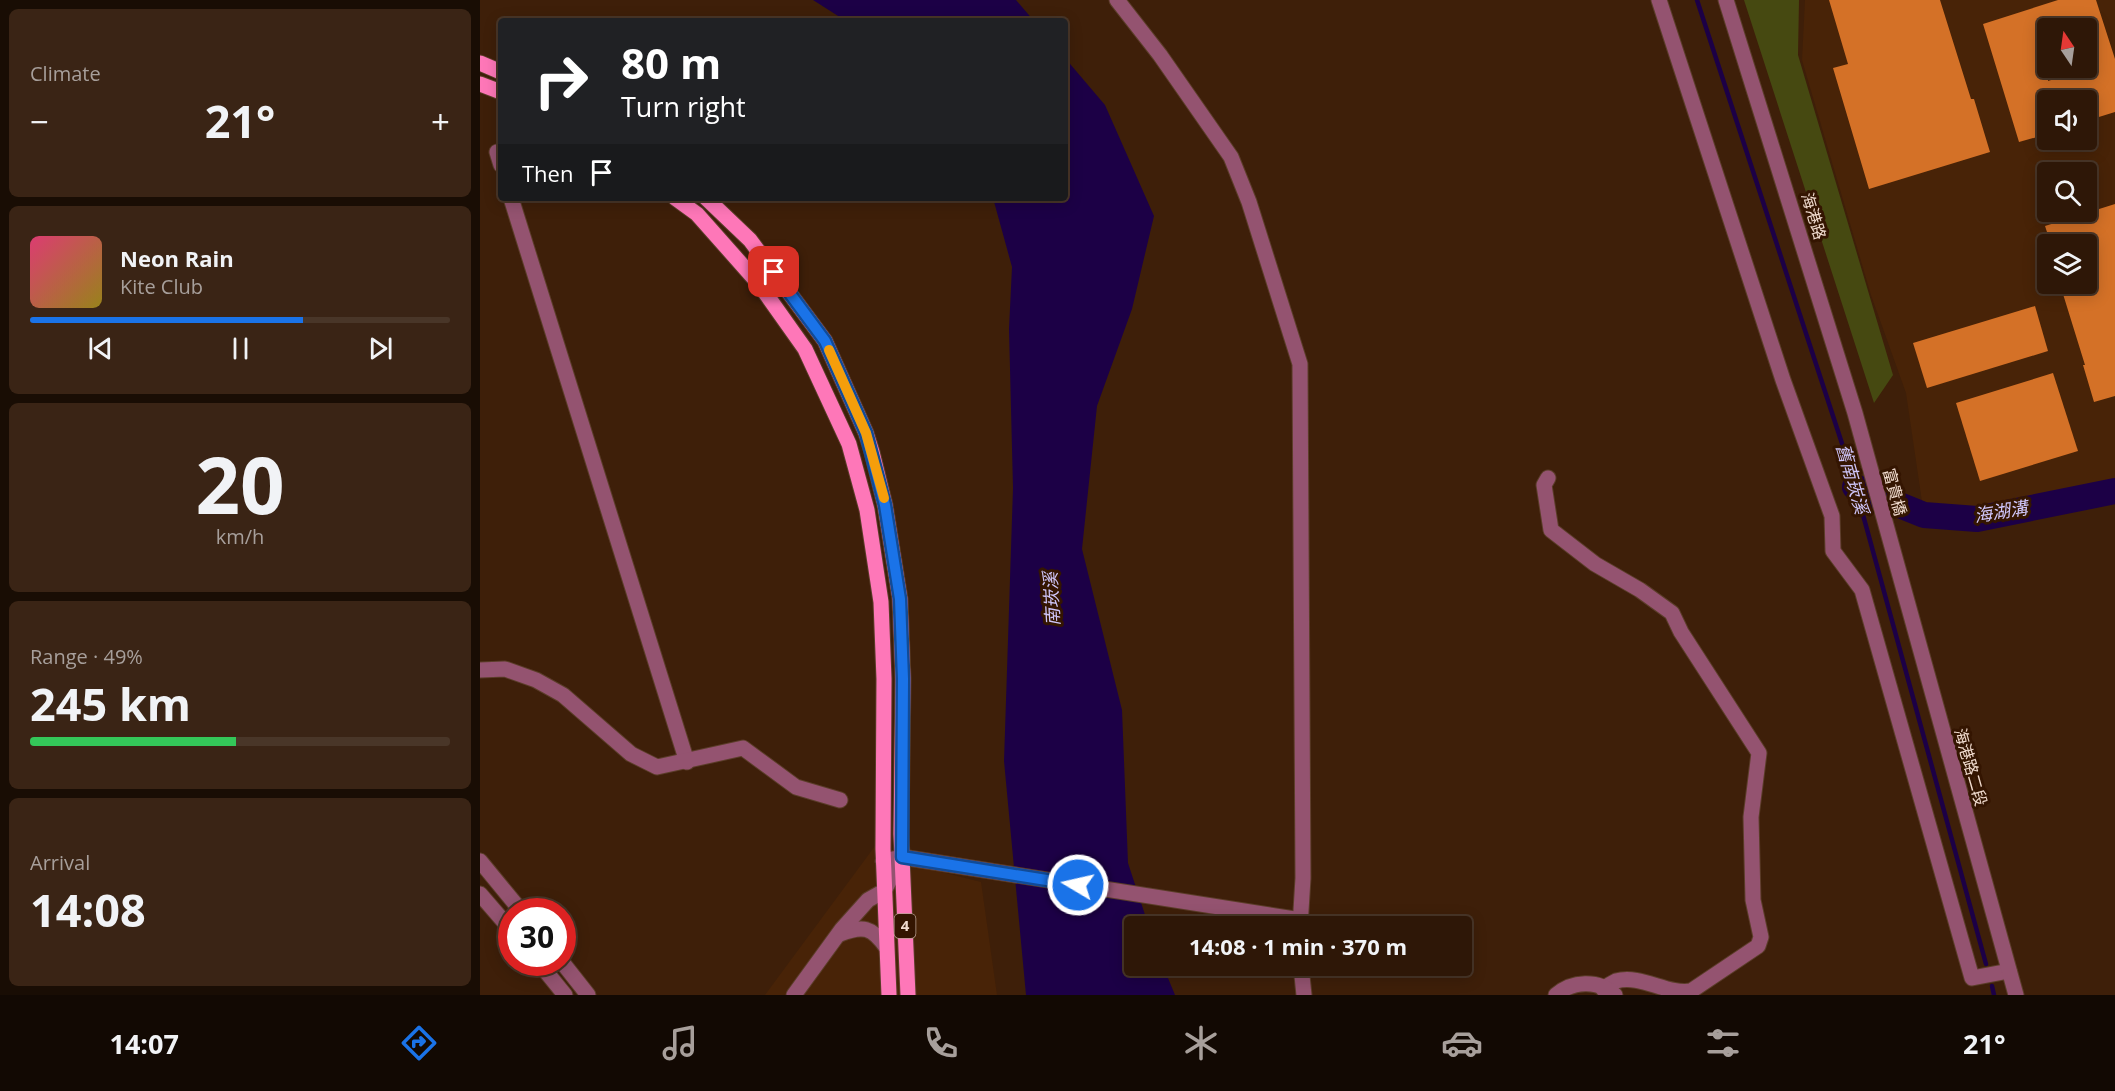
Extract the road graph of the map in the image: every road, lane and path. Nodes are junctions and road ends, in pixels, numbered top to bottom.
1 (1117, 0) edge
2 (1659, 0) edge
3 (1726, 0) edge
4 (480, 63) edge
5 (498, 71) edge
6 (480, 84) edge
7 (498, 91) edge
8 (512, 201) edge
9 (679, 201) edge
10 (709, 201) edge
11 (1864, 444) joint
12 (1548, 478) dead end
13 (1892, 549) joint
14 (480, 670) edge
15 (687, 762) junction
16 (840, 800) dead end
17 (902, 857) junction
18 (480, 861) edge
19 (883, 861) junction
20 (884, 891) junction
21 (480, 894) edge
22 (510, 898) edge
23 (498, 915) edge
24 (1253, 916) edge
25 (1301, 916) edge
26 (838, 935) junction
27 (886, 947) junction
28 (2009, 972) junction
29 (550, 976) edge
30 (573, 976) edge
31 (1302, 976) edge
32 (1609, 992) edge
33 (565, 995) edge
34 (588, 995) edge
35 (794, 995) edge
36 (889, 995) edge
37 (908, 995) edge
38 (1305, 995) edge
39 (1556, 995) edge
40 (2016, 995) edge

1 - 25 street
2 - 28 street
3 - 11 street, 海港路
4 - 5 main road
6 - 7 main road
8 - 15 street
9 - 19 main road, 4
10 - 17 main road, 4
11 - 13 street, 富貴橋
12 - 32 street
13 - 28 street, 海港路二段
14 - 15 street
15 - 16 street
17 - 19 street
17 - 20 street
17 - 24 street
17 - 37 main road, 4
18 - 22 street
19 - 20 main road, 4
20 - 26 street
20 - 27 main road, 4
21 - 23 street
26 - 27 street
26 - 35 street
27 - 36 main road, 4
28 - 40 street, 海港路二段
29 - 33 street
30 - 34 street
31 - 38 street
32 - 39 street

